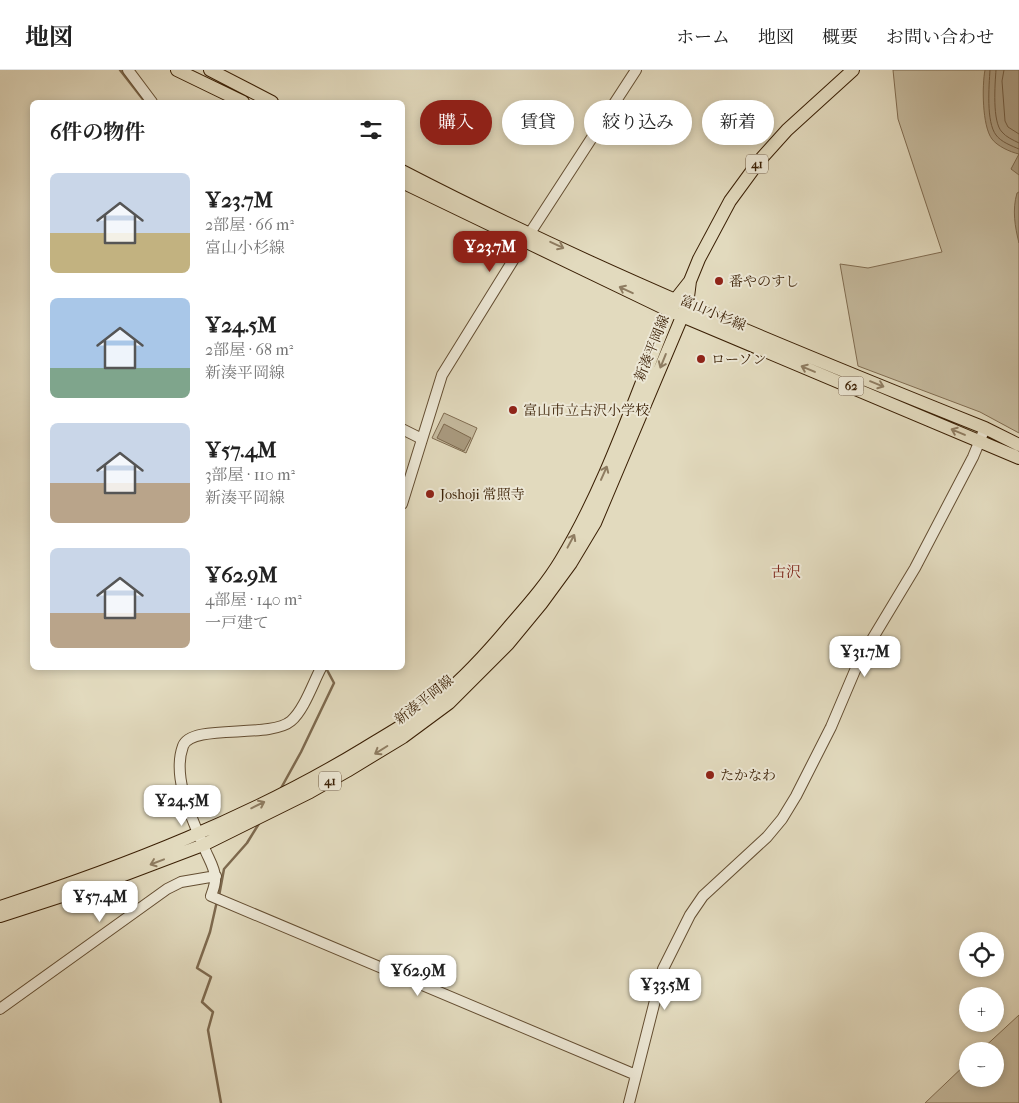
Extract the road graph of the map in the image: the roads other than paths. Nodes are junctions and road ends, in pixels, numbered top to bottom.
1 (128, 70) edge
2 (177, 70) edge
3 (210, 70) edge
4 (636, 70) edge
5 (853, 70) edge
6 (150, 100) edge
7 (239, 100) edge
8 (268, 100) edge
9 (405, 173) edge
10 (405, 183) edge
11 (527, 238) junction
12 (678, 308) junction
13 (985, 428) junction
14 (405, 430) edge
15 (422, 439) junction
16 (979, 441) junction
17 (1019, 445) edge
18 (1019, 458) edge
19 (405, 494) edge
20 (320, 670) edge
21 (201, 839) junction
22 (216, 876) junction
23 (0, 907) edge
24 (0, 916) edge
25 (0, 1009) edge
26 (636, 1075) junction
27 (629, 1103) edge

1 - 6 street
2 - 7 main road
3 - 8 main road
4 - 11 street
5 - 12 main road, 新湊平岡線 / 41
9 - 11 main road, 富山小杉線 / 62
10 - 11 main road, 富山小杉線 / 62
11 - 12 main road, 富山小杉線 / 62
11 - 15 street
12 -> 13 main road, 富山小杉線 / 62
16 -> 12 main road, 富山小杉線 / 62
12 - 21 main road, 新湊平岡線 / 41
13 - 16 street
13 - 17 main road, 富山小杉線 / 62
14 - 15 street
15 - 19 street
16 - 18 main road, 富山小杉線 / 62
16 - 26 street
20 - 21 street
21 - 22 street
21 - 23 main road, 新湊平岡線 / 41
21 -> 24 main road, 新湊平岡線 / 41
22 - 25 street
22 - 26 street
26 - 27 street

